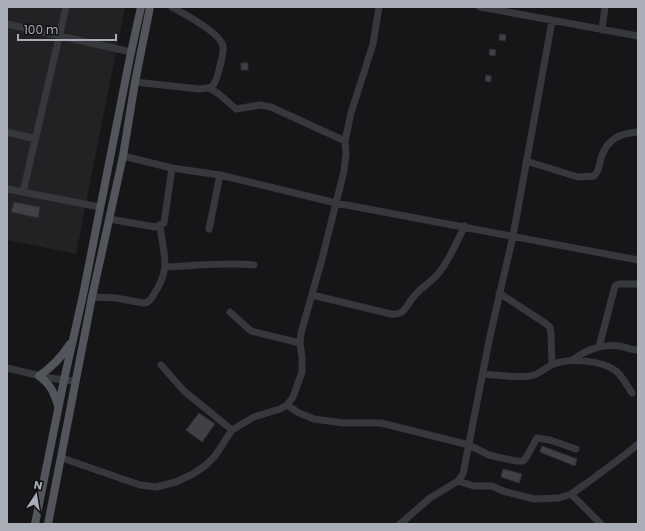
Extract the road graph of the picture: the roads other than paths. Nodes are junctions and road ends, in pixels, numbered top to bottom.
1 (66, 7) edge
2 (141, 7) edge
3 (150, 7) edge
4 (172, 7) edge
5 (379, 7) edge
6 (480, 7) edge
7 (605, 7) edge
8 (505, 10) edge
9 (552, 21) junction
10 (7, 24) edge
11 (602, 30) junction
12 (59, 36) junction
13 (638, 36) edge
14 (132, 52) junction
15 (141, 54) junction
16 (135, 82) junction
17 (209, 88) junction
18 (7, 132) edge
19 (638, 132) edge
20 (36, 139) junction
21 (345, 141) junction
22 (123, 156) junction
23 (526, 161) junction
24 (172, 168) junction
25 (220, 175) junction
26 (7, 189) edge
27 (23, 192) junction
28 (336, 202) junction
29 (100, 207) junction
30 (109, 219) junction
31 (160, 225) junction
32 (465, 226) junction
33 (209, 229) dead end
34 (513, 236) junction
35 (638, 260) edge
36 (254, 265) dead end
37 (166, 267) junction
38 (638, 284) edge
39 (499, 293) junction
40 (312, 295) junction
41 (92, 297) junction
42 (230, 312) dead end
43 (74, 338) junction
44 (300, 343) junction
45 (599, 347) junction
46 (638, 350) edge
47 (572, 360) junction
48 (552, 364) junction
49 (161, 366) dead end
50 (7, 368) edge
51 (484, 374) junction
52 (38, 376) junction
53 (64, 380) junction
54 (75, 381) junction
55 (632, 393) dead end
56 (287, 405) junction
57 (58, 408) junction
58 (232, 430) junction
59 (638, 444) edge
60 (469, 445) junction
61 (576, 449) dead end
62 (62, 458) junction
63 (458, 481) junction
64 (570, 494) junction
65 (35, 524) edge
66 (48, 524) edge
67 (400, 524) edge
68 (601, 524) edge

1 - 12 street
2 - 14 main road
3 - 15 main road
4 - 17 street
5 - 21 street
6 - 8 street
7 - 11 street
8 - 9 street
9 - 11 street
9 - 23 street
10 - 12 street
11 - 13 street
12 - 14 street
12 - 20 street
14 - 15 main road
14 - 29 main road
15 - 16 main road
16 - 17 street
16 - 22 main road
17 - 21 street
18 - 20 street
19 - 23 street
20 - 27 street
21 - 28 street
22 - 24 street
22 - 30 main road
23 - 34 street
24 - 25 street
24 - 31 street
25 - 28 street
25 - 33 street
26 - 27 street
27 - 29 street
28 - 32 street
28 - 40 street
29 - 43 main road
30 - 31 street
30 - 41 main road
31 - 37 street
32 - 34 street
32 - 40 street
34 - 35 street
34 - 39 street
36 - 37 street
37 - 41 street
38 - 45 street
39 - 48 street
39 - 51 street
40 - 44 street
41 - 54 main road
42 - 44 street
43 - 52 main road
43 - 53 main road
44 - 56 street
45 - 46 street
45 - 47 street
47 - 48 street
47 - 55 street
48 - 51 street
49 - 58 street
50 - 52 street
51 - 60 street
52 - 53 street
52 - 57 main road
53 - 54 street
53 - 57 main road
54 - 62 main road
56 - 58 street
56 - 60 street
57 - 65 main road
58 - 62 street
59 - 64 street
60 - 61 street
60 - 63 street
62 - 66 main road
63 - 64 street
63 - 67 street
64 - 68 street

